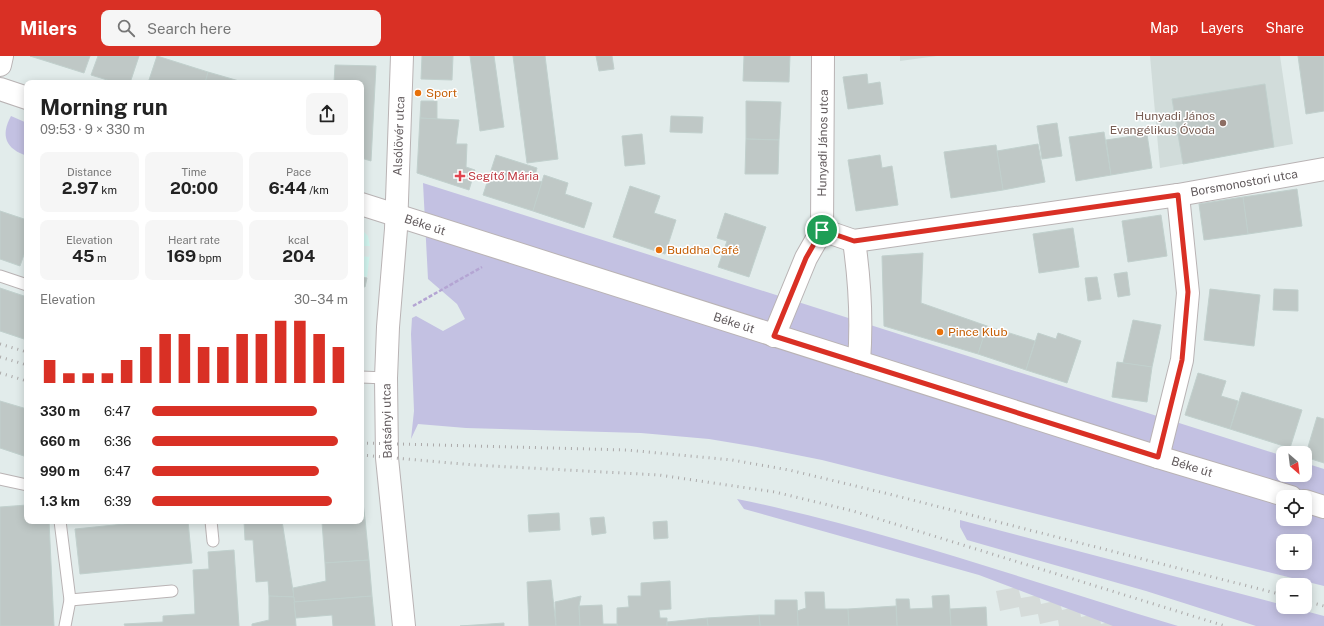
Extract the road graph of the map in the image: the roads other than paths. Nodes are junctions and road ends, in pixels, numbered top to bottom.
1 (2, 56) edge
2 (402, 56) edge
3 (823, 56) edge
4 (0, 65) edge
5 (0, 90) edge
6 (24, 97) edge
7 (1324, 169) edge
8 (1178, 195) junction
9 (364, 205) edge
10 (397, 216) junction
11 (822, 230) junction
12 (854, 241) junction
13 (0, 276) edge
14 (24, 284) edge
15 (774, 336) junction
16 (859, 362) junction
17 (364, 377) edge
18 (386, 378) junction
19 (1158, 457) junction
20 (0, 479) edge
21 (24, 484) edge
22 (1276, 492) edge
23 (1312, 503) edge
24 (1324, 507) edge
25 (60, 524) edge
26 (211, 524) edge
27 (213, 541) dead end
28 (172, 591) dead end
29 (70, 600) junction
30 (65, 626) edge
31 (404, 626) edge

1 - 4 street
2 - 10 street, Alsólövér utca
3 - 11 street, Hunyadi János utca
5 - 6 street
7 - 8 street, Borsmonostori utca
8 - 12 street, Borsmonostori utca
8 - 19 street
9 - 10 street, Béke út
10 - 15 street, Béke út
10 - 18 street, Batsányi utca
11 - 12 street
11 - 15 street, Hunyadi János utca
12 - 16 street
13 - 14 lane
15 - 16 street, Béke út
16 - 19 street, Béke út
17 - 18 lane
18 - 31 street, Batsányi utca
19 - 22 street, Béke út
20 - 21 lane
23 - 24 street
25 - 29 lane
26 - 27 lane
28 - 29 lane
29 - 30 lane

